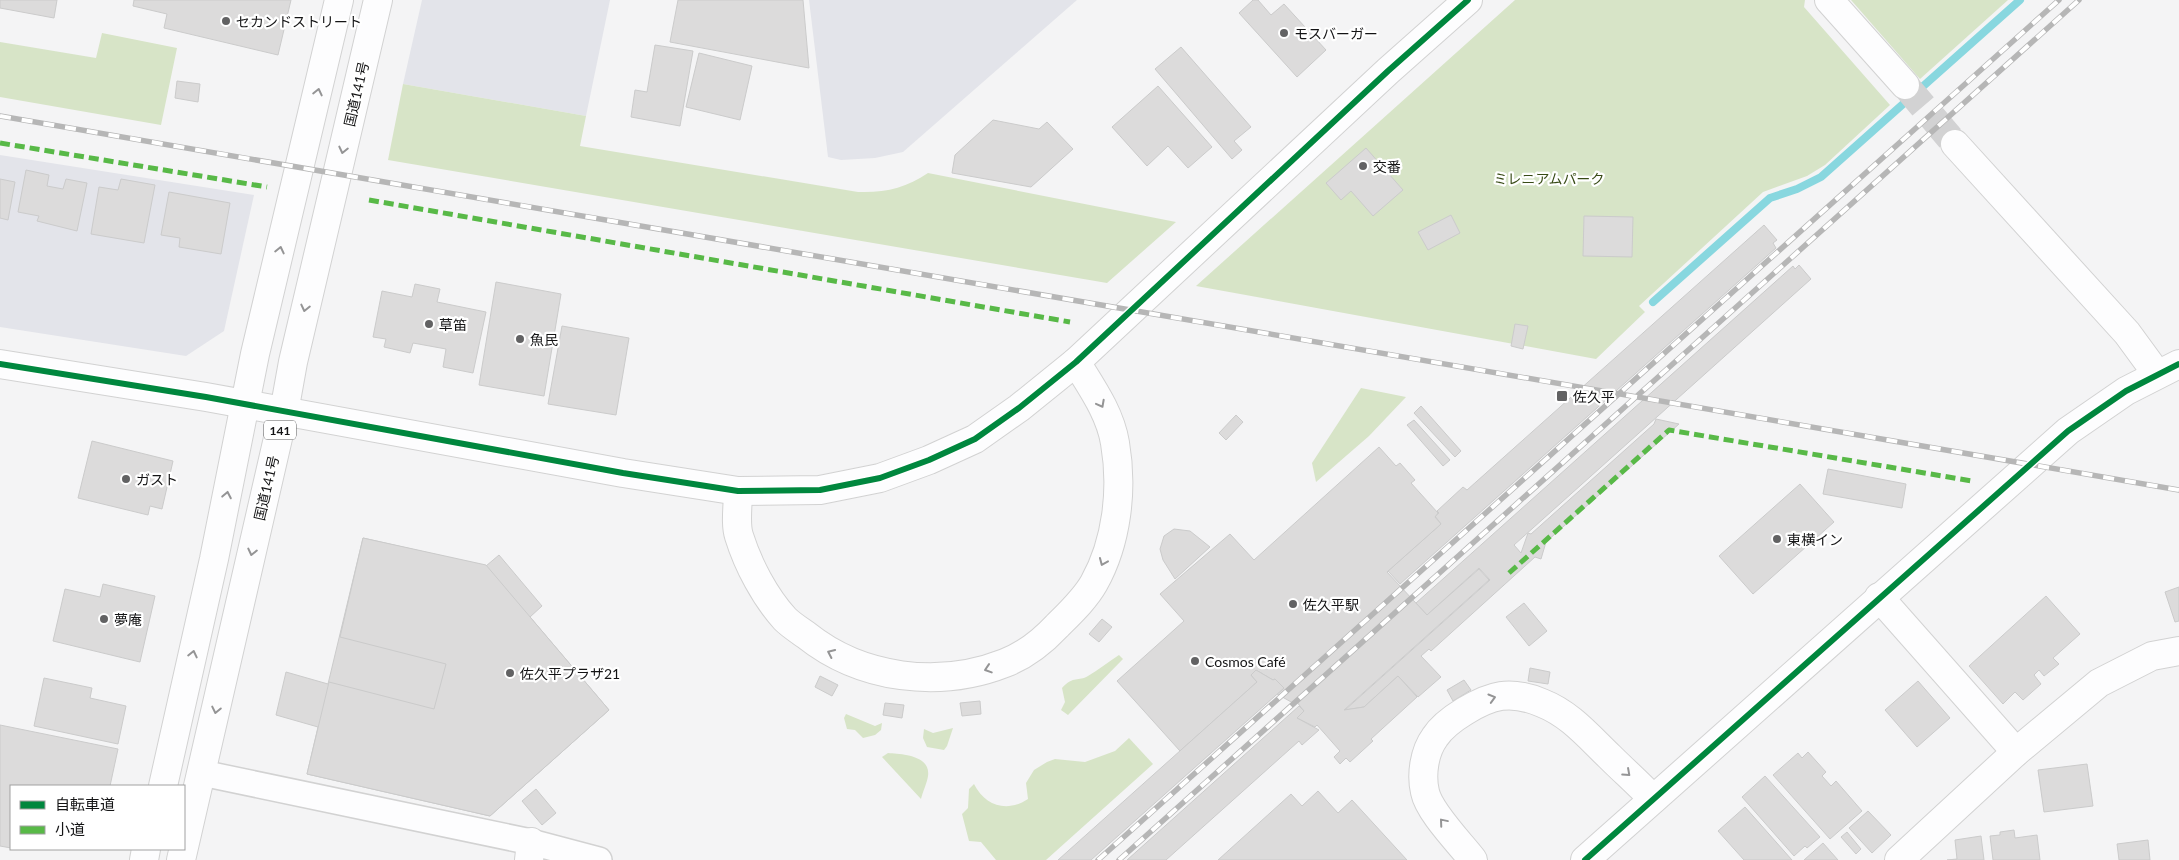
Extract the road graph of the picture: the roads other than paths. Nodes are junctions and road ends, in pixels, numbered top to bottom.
1 (339, 0) edge
2 (378, 0) edge
3 (1468, 0) edge
4 (1829, 0) edge
5 (1905, 85) tunnel mouth
6 (1955, 144) tunnel mouth
7 (1076, 362) junction
8 (0, 364) edge
9 (2168, 369) edge
10 (245, 404) junction
11 (284, 412) junction
12 (738, 491) junction
13 (1880, 597) junction
14 (2179, 651) edge
15 (2016, 752) junction
16 (202, 773) junction
17 (163, 785) edge
18 (1653, 799) junction
19 (185, 843) edge
20 (530, 851) edge
21 (600, 860) edge
22 (1473, 860) edge
23 (1585, 860) edge
24 (1899, 860) edge

10 -> 1 main road
2 -> 11 main road, 国道141号 / 141
3 - 7 main road
4 - 5 main road
6 - 9 main road
7 - 12 main road
7 -> 12 main road
8 - 10 main road
9 - 13 main road
10 - 11 main road
17 -> 10 main road
11 - 12 main road
11 -> 16 main road, 国道141号 / 141
13 - 15 main road
13 - 18 main road
14 - 15 main road
15 - 24 main road
16 - 19 main road, 国道141号 / 141
16 - 20 street
22 -> 18 main road
18 - 23 main road
20 - 21 street

